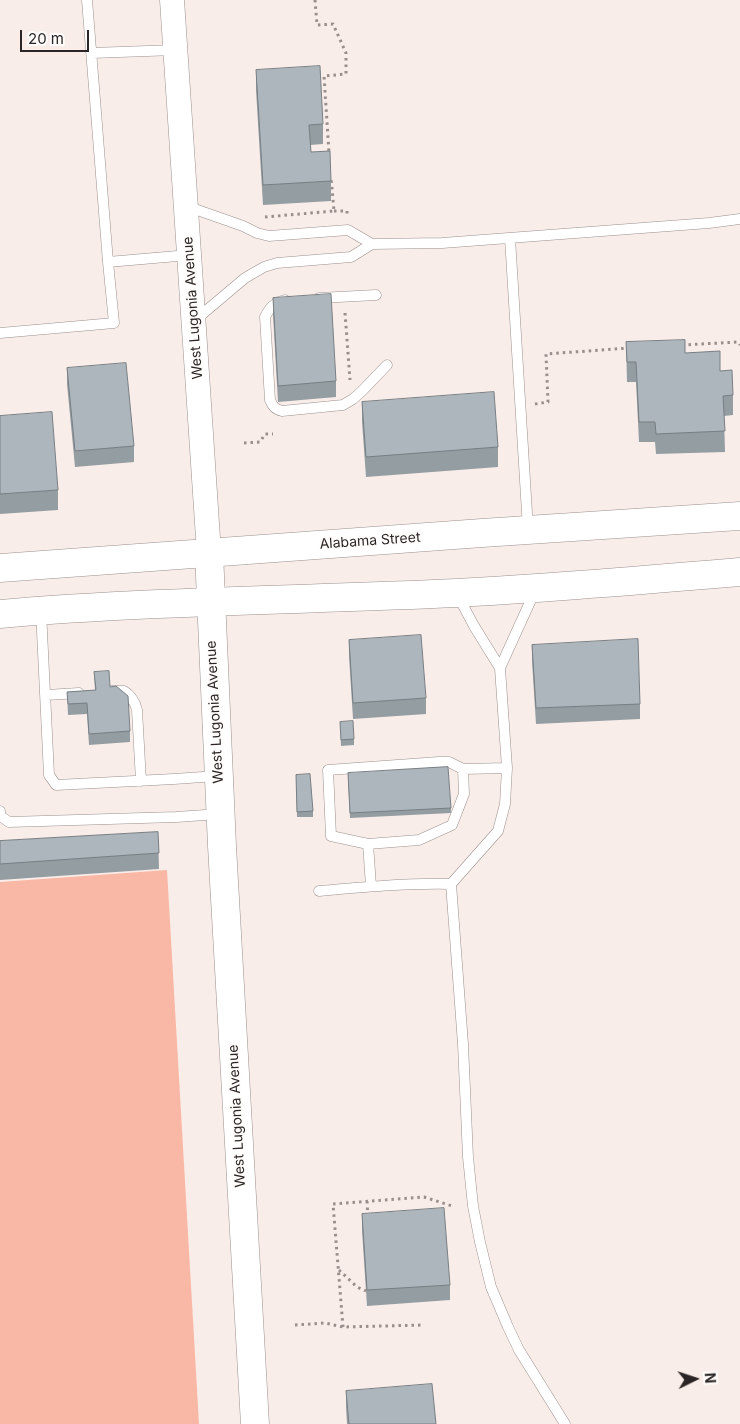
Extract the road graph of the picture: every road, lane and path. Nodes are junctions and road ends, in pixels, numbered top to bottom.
1 (87, 0) edge
2 (172, 0) edge
3 (316, 0) edge
4 (175, 50) junction
5 (92, 53) junction
6 (330, 153) edge
7 (331, 173) edge
8 (186, 206) junction
9 (262, 216) dead end
10 (740, 220) edge
11 (510, 238) junction
12 (372, 244) junction
13 (189, 255) junction
14 (108, 262) junction
15 (376, 295) dead end
16 (194, 322) junction
17 (0, 333) edge
18 (387, 365) dead end
19 (272, 434) dead end
20 (244, 443) dead end
21 (740, 516) edge
22 (528, 530) junction
23 (209, 553) junction
24 (0, 568) edge
25 (740, 572) edge
26 (537, 588) junction
27 (456, 593) junction
28 (210, 601) junction
29 (41, 610) junction
30 (0, 614) edge
31 (500, 668) junction
32 (110, 692) edge
33 (85, 693) edge
34 (46, 695) junction
35 (507, 768) junction
36 (464, 769) junction
37 (218, 776) junction
38 (141, 781) junction
39 (0, 811) edge
40 (220, 814) junction
41 (368, 844) junction
42 (451, 884) junction
43 (371, 886) junction
44 (319, 891) dead end
45 (367, 1201) junction
46 (452, 1206) dead end
47 (368, 1220) edge
48 (338, 1269) junction
49 (366, 1291) edge
50 (295, 1325) dead end
51 (423, 1326) dead end
52 (343, 1327) junction
53 (255, 1424) edge
54 (565, 1424) edge

1 - 5 lane
2 - 4 street, West Lugonia Avenue
3 - 6 path
4 - 5 lane
4 - 8 street, West Lugonia Avenue
5 - 14 lane
7 - 9 path
8 - 12 lane
8 - 13 street, West Lugonia Avenue
10 - 11 lane
11 - 12 lane
11 - 22 lane
12 - 16 lane
13 - 14 lane
13 - 16 street, West Lugonia Avenue
14 - 17 lane
15 - 18 lane
16 - 23 street, West Lugonia Avenue
19 - 20 path
21 - 22 main road, Alabama Street
22 - 23 main road, Alabama Street
23 - 24 main road, Alabama Street
23 - 28 main road, West Lugonia Avenue
25 - 26 main road
26 - 27 main road
26 - 31 lane
27 - 28 main road
27 - 31 lane
28 - 29 main road
28 - 37 main road, West Lugonia Avenue
29 - 30 main road
29 - 34 lane
31 - 35 lane
32 - 38 lane
33 - 34 lane
34 - 38 lane
35 - 36 lane
35 - 42 lane
36 - 41 lane
36 - 41 lane
37 - 38 lane
37 - 40 main road, West Lugonia Avenue
39 - 40 lane
40 - 53 main road, West Lugonia Avenue
41 - 43 lane
42 - 43 lane
42 - 54 lane
43 - 44 lane
45 - 46 path
45 - 47 path
45 - 48 path
48 - 49 path
48 - 52 path
50 - 52 path
51 - 52 path

